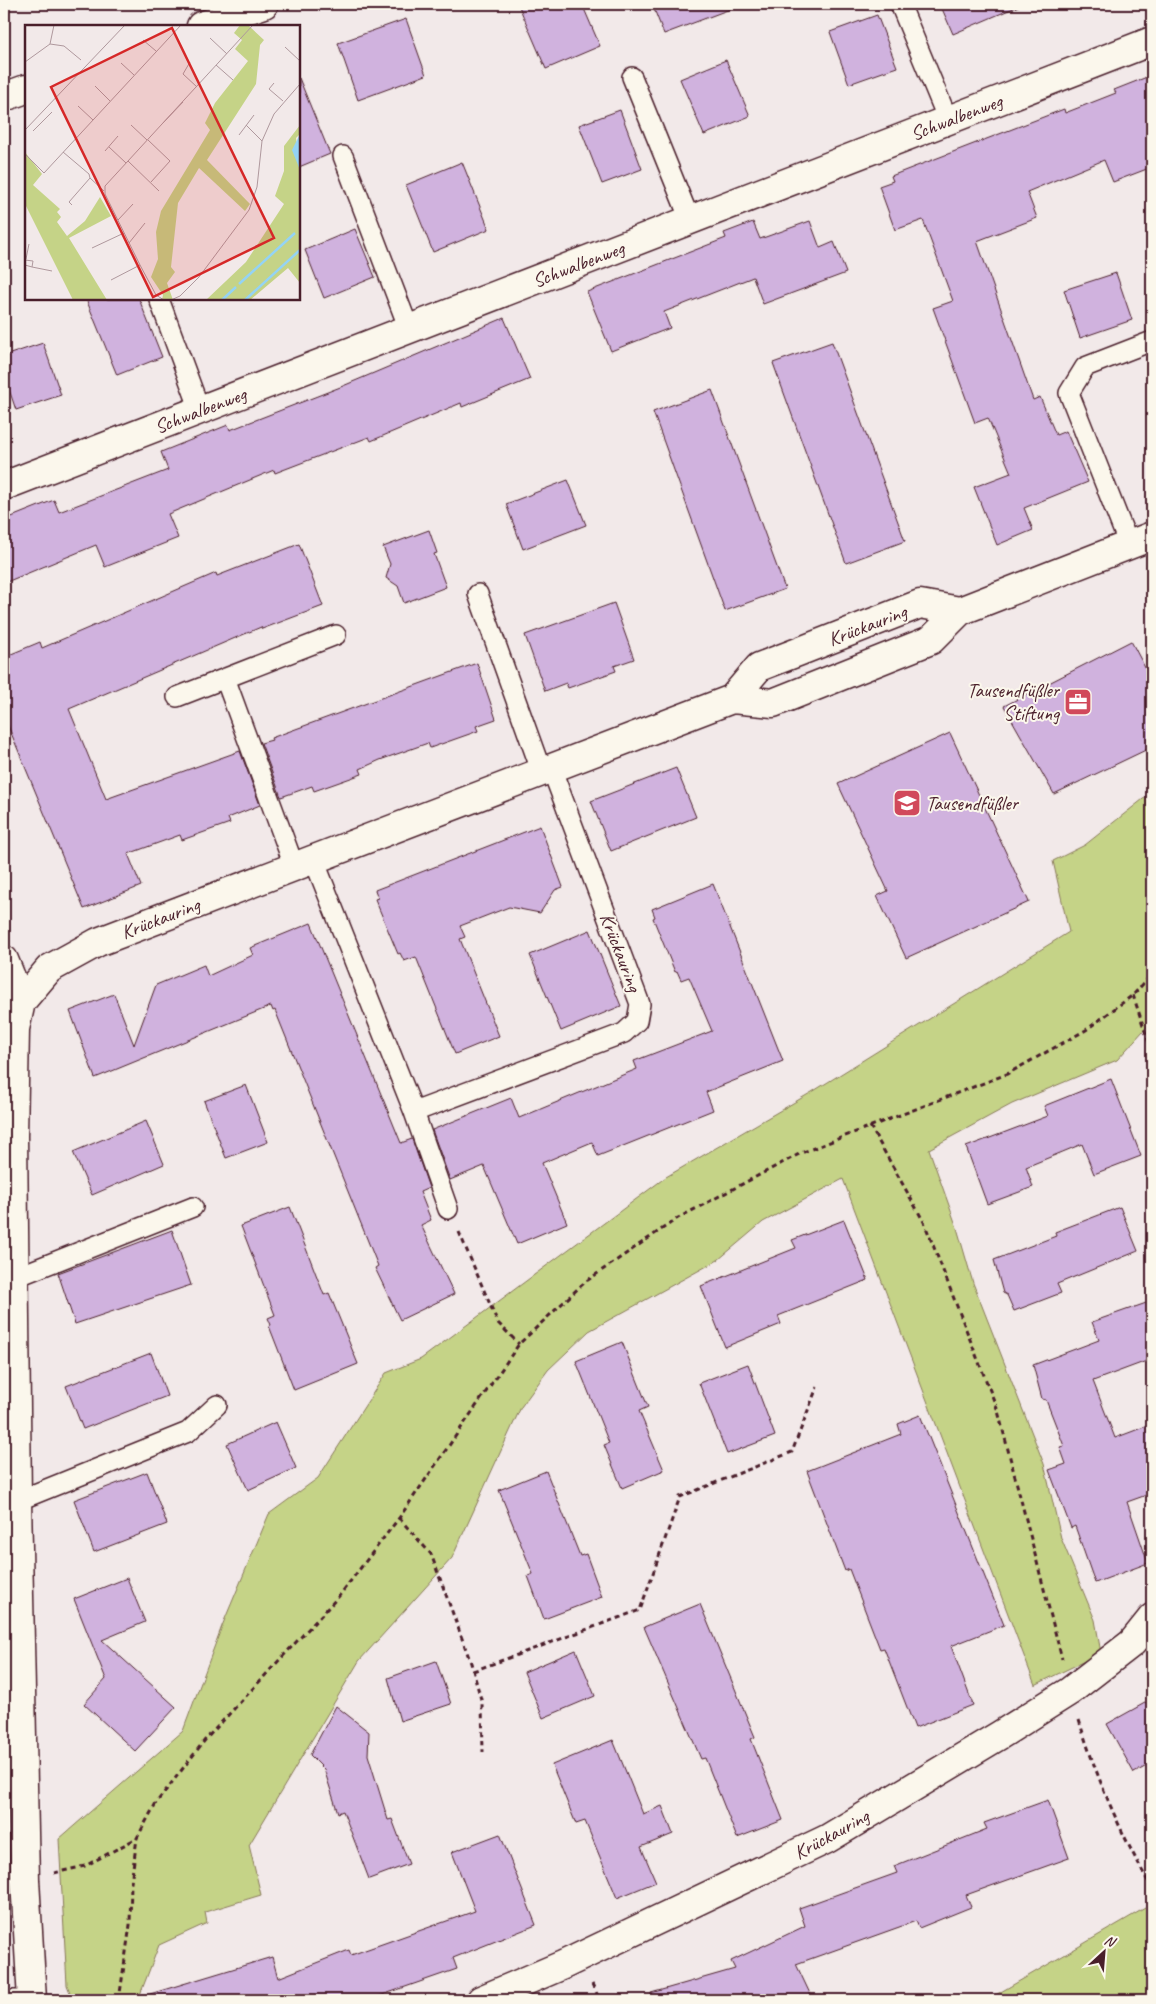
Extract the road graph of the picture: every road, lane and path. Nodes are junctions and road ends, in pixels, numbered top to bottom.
1 (264, 4) edge
2 (900, 4) edge
3 (205, 25) edge
4 (1152, 41) edge
5 (632, 77) dead end
6 (25, 89) edge
7 (4, 97) edge
8 (948, 120) junction
9 (343, 156) dead end
10 (690, 220) junction
11 (159, 300) edge
12 (409, 329) junction
13 (1152, 341) edge
14 (200, 410) junction
15 (4, 486) edge
16 (1141, 541) edge
17 (478, 594) dead end
18 (960, 612) junction
19 (336, 635) dead end
20 (225, 678) junction
21 (177, 697) dead end
22 (732, 699) junction
23 (547, 772) junction
24 (304, 863) junction
25 (4, 960) edge
26 (1152, 974) edge
27 (1134, 994) junction
28 (21, 1002) junction
29 (1152, 1052) edge
30 (414, 1112) junction
31 (870, 1126) junction
32 (193, 1207) dead end
33 (448, 1209) joint
34 (16, 1277) junction
35 (519, 1344) junction
36 (817, 1387) dead end
37 (10, 1398) edge
38 (217, 1405) dead end
39 (17, 1501) junction
40 (399, 1518) junction
41 (1152, 1618) edge
42 (473, 1671) junction
43 (1070, 1691) junction
44 (12, 1713) edge
45 (483, 1752) dead end
46 (137, 1838) junction
47 (25, 1880) junction
48 (1152, 1888) edge
49 (4, 2000) edge
50 (32, 2000) edge
51 (119, 2000) edge
52 (481, 2000) edge

1 - 3 street
2 - 8 lane
4 - 8 street, Schwalbenweg
5 - 10 lane
6 - 7 street
8 - 10 street, Schwalbenweg
9 - 12 lane
10 - 12 street, Schwalbenweg
11 - 14 lane
12 - 14 street, Schwalbenweg
13 - 16 lane
14 - 15 street, Schwalbenweg
16 - 18 street, Krückauring
17 - 23 lane
18 - 22 street, Krückauring
18 - 22 street, Krückauring
19 - 20 lane
20 - 21 lane
20 - 24 lane
22 - 23 street, Krückauring
23 - 24 street, Krückauring
23 - 30 lane, Krückauring
24 - 28 street, Krückauring
24 - 30 lane
25 - 28 street
26 - 27 path
27 - 29 path
27 - 31 path
28 - 34 street, Krückauring
30 - 33 lane
31 - 35 path
31 - 43 path
32 - 34 lane
33 - 35 path
34 - 37 street, Krückauring
35 - 40 path
36 - 42 path
37 - 39 street, Krückauring
38 - 39 lane
39 - 44 street, Krückauring
40 - 42 path
40 - 46 path
41 - 43 street, Krückauring
42 - 45 path
43 - 48 path
43 - 52 street, Krückauring
44 - 47 street, Krückauring
46 - 47 path
46 - 51 path
47 - 50 street, Krückauring
49 - 50 lane

